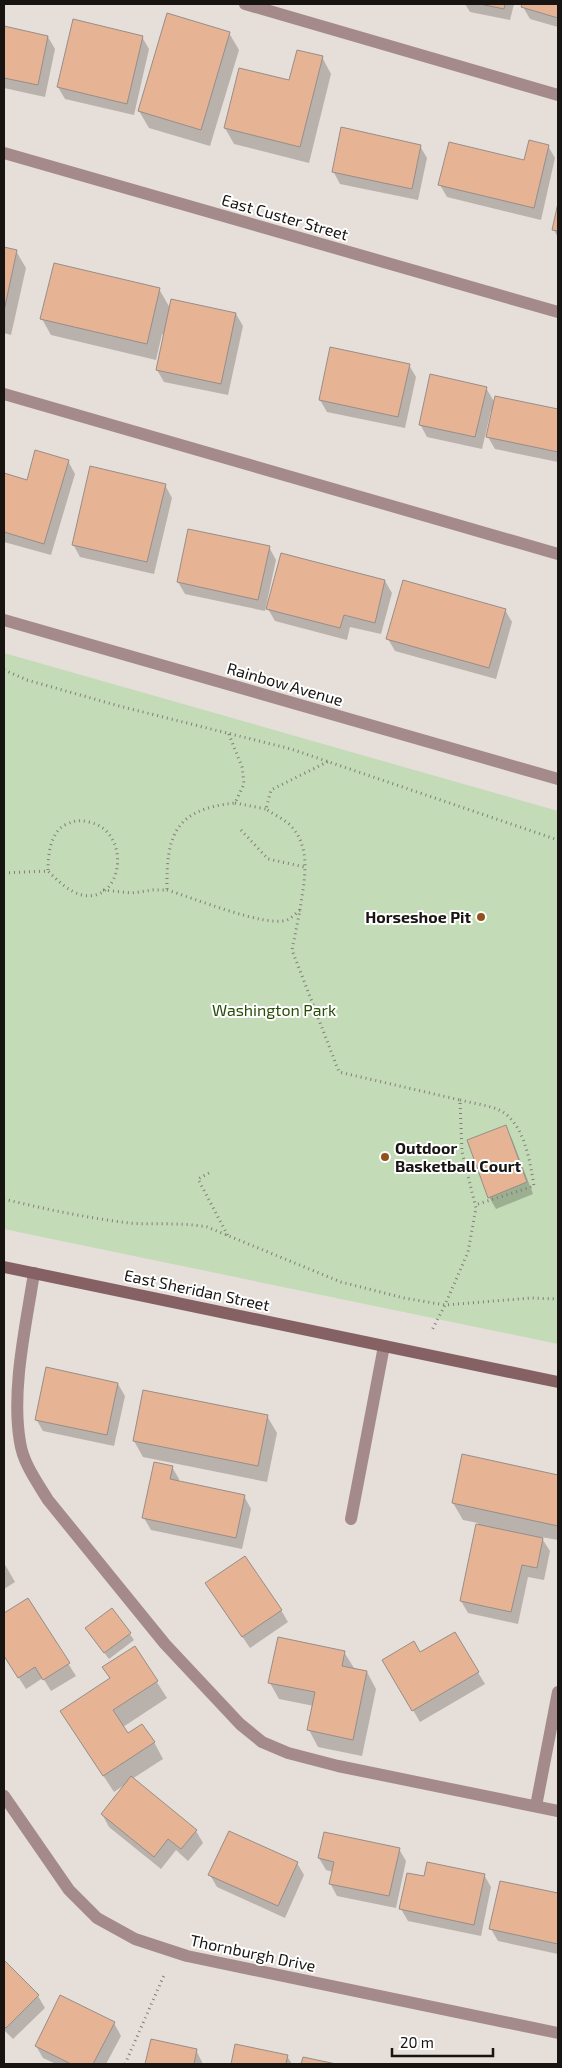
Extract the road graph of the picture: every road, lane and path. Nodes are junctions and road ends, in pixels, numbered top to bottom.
1 (245, 4) edge
2 (558, 95) edge
3 (4, 153) edge
4 (558, 312) edge
5 (4, 394) edge
6 (558, 554) edge
7 (4, 620) edge
8 (4, 670) edge
9 (228, 732) junction
10 (329, 761) junction
11 (558, 779) edge
12 (235, 803) junction
13 (266, 809) junction
14 (241, 830) dead end
15 (558, 840) edge
16 (305, 867) junction
17 (48, 871) junction
18 (4, 873) edge
19 (102, 890) junction
20 (167, 890) junction
21 (300, 910) junction
22 (460, 1100) junction
23 (210, 1173) dead end
24 (4, 1199) edge
25 (476, 1205) junction
26 (228, 1236) junction
27 (4, 1267) edge
28 (34, 1273) junction
29 (558, 1299) edge
30 (445, 1305) junction
31 (384, 1346) junction
32 (420, 1353) junction
33 (558, 1382) edge
34 (351, 1519) dead end
35 (558, 1692) edge
36 (4, 1796) edge
37 (536, 1806) junction
38 (558, 1811) edge
39 (175, 1952) junction
40 (558, 2033) edge
41 (125, 2064) edge

1 - 2 street
3 - 4 street, East Custer Street
5 - 6 street
7 - 11 street, Rainbow Avenue
8 - 9 path
9 - 10 path
9 - 12 path
10 - 13 path
10 - 15 path
12 - 13 path
12 - 20 path
13 - 16 path
14 - 16 path
16 - 21 path
17 - 18 path
17 - 19 path
17 - 19 path
19 - 20 path
20 - 21 path
21 - 22 path
22 - 25 path
22 - 25 path
23 - 26 path
24 - 26 path
25 - 30 path
26 - 30 path
27 - 28 street, East Sheridan Street
28 - 31 street, East Sheridan Street
28 - 37 street
29 - 30 path
30 - 32 path
31 - 32 street, East Sheridan Street
31 - 34 street
32 - 33 street, East Sheridan Street
35 - 37 street
36 - 39 street, Thornburgh Drive
37 - 38 street
39 - 40 street, Thornburgh Drive
39 - 41 path

